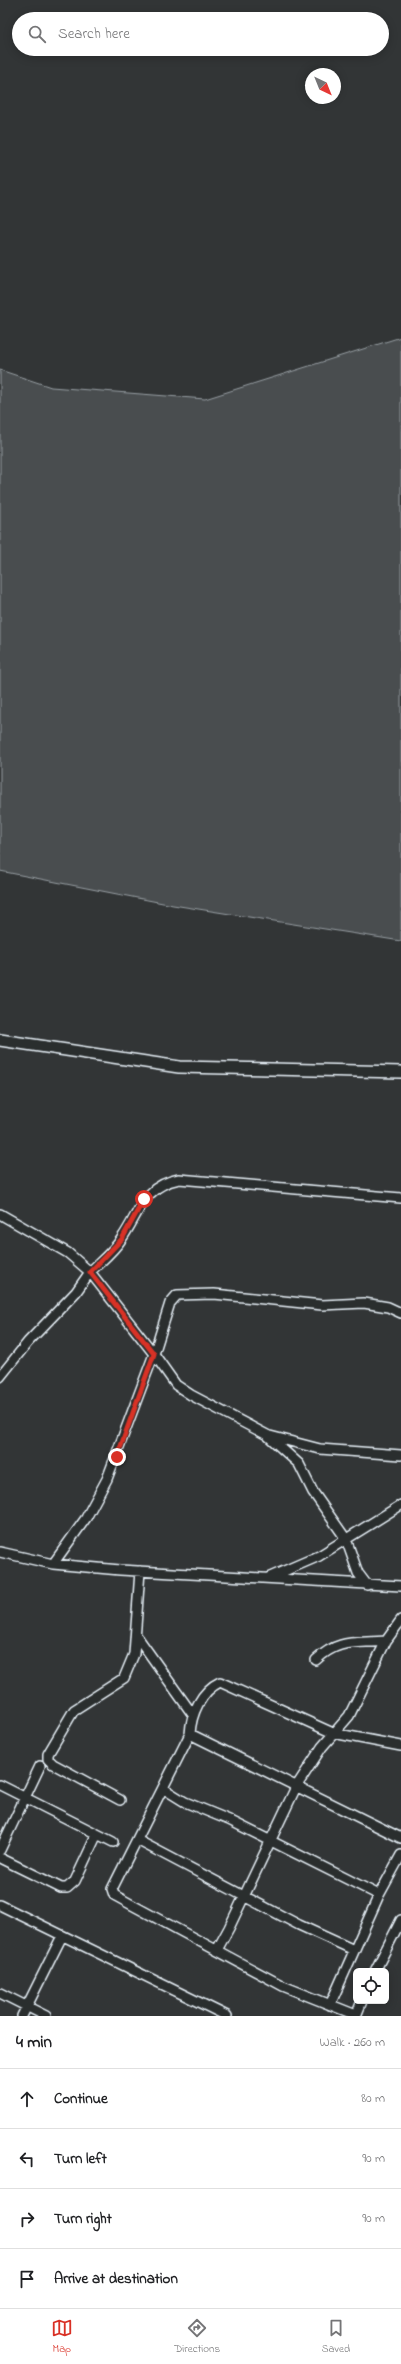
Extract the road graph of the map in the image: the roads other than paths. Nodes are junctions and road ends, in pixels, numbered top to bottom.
1 (0, 1040) edge
2 (400, 1071) edge
3 (401, 1198) edge
4 (0, 1214) edge
5 (90, 1272) junction
6 (401, 1313) edge
7 (154, 1354) junction
8 (0, 1377) edge
9 (267, 1435) junction
10 (401, 1455) edge
11 (401, 1505) edge
12 (346, 1539) junction
13 (0, 1552) edge
14 (53, 1564) junction
15 (140, 1571) junction
16 (265, 1580) junction
17 (367, 1585) junction
18 (401, 1586) edge
19 (401, 1620) edge
20 (136, 1635) junction
21 (386, 1641) junction
22 (316, 1660) dead end
23 (193, 1715) junction
24 (190, 1734) junction
25 (333, 1734) junction
26 (401, 1746) edge
27 (40, 1766) dead end
28 (0, 1785) edge
29 (296, 1786) junction
30 (164, 1788) junction
31 (25, 1797) junction
32 (120, 1800) dead end
33 (97, 1834) junction
34 (401, 1838) edge
35 (137, 1840) junction
36 (270, 1841) junction
37 (112, 1842) dead end
38 (0, 1850) edge
39 (401, 1855) edge
40 (0, 1858) edge
41 (379, 1895) junction
42 (244, 1896) junction
43 (0, 1905) edge
44 (401, 1920) edge
45 (62, 1936) junction
46 (217, 1950) junction
47 (354, 1950) junction
48 (377, 1968) edge
49 (0, 1993) edge
50 (361, 2004) edge
51 (330, 2005) junction
52 (27, 2007) junction
53 (22, 2016) edge
54 (46, 2016) edge
55 (227, 2016) edge
56 (356, 2016) edge

1 - 2 street
3 - 5 street
4 - 5 street
5 - 7 street
5 - 8 street
6 - 7 street
7 - 9 street
7 - 14 street
9 - 10 street
9 - 12 street
11 - 12 street
12 - 16 street
12 - 17 street
13 - 14 street
14 - 15 street
15 - 16 street
15 - 20 street
16 - 17 street
17 - 18 street
19 - 21 street
20 - 23 street
20 - 32 street
21 - 22 street
21 - 25 street
23 - 24 street
23 - 25 street
24 - 29 street
24 - 30 street
25 - 26 street
25 - 29 street
27 - 31 street
28 - 31 street
29 - 34 street
29 - 36 street
30 - 35 street
30 - 36 street
31 - 33 street
31 - 38 street
33 - 37 street
33 - 40 street
35 - 42 street
35 - 46 street
36 - 41 street
36 - 42 street
39 - 41 street
41 - 47 street
42 - 46 street
42 - 47 street
43 - 45 street
44 - 48 street
45 - 52 street
45 - 55 street
46 - 51 street
47 - 51 street
49 - 52 street
50 - 56 street
51 - 56 street
52 - 53 street
52 - 54 street

